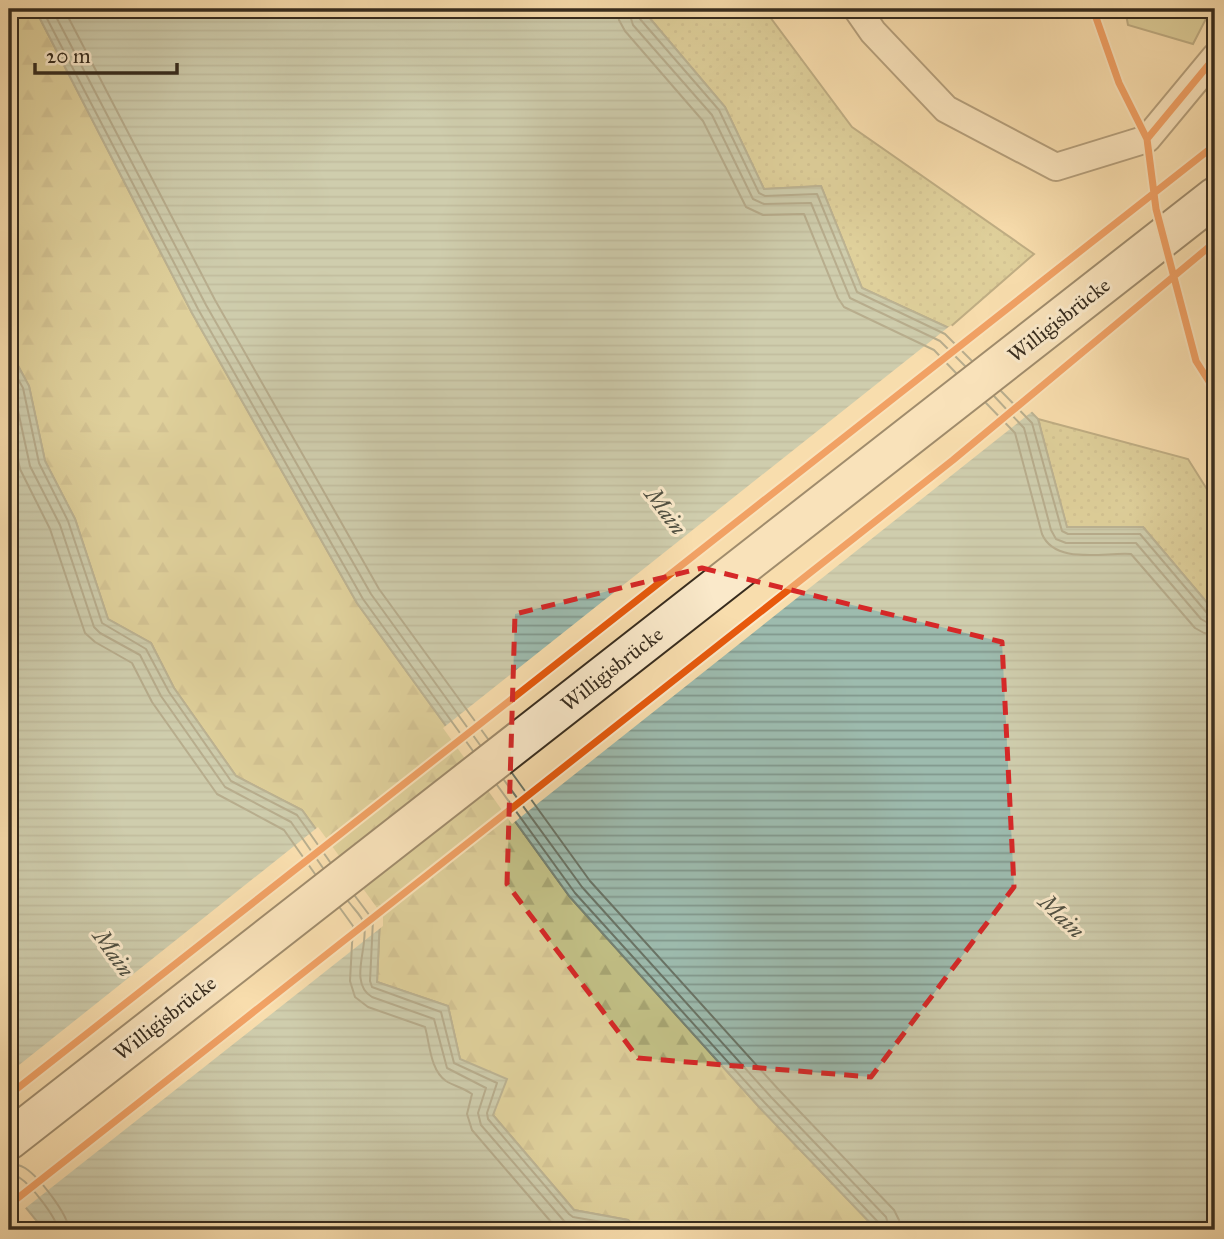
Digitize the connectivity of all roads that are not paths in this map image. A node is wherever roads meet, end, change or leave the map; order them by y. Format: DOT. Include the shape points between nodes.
graph roads {
  1 [pos="857,9"];
  2 [pos="1215,57"];
  3 [pos="1215,197"];
  4 [pos="9,1140"];
  1 -- 2 [label="lane" via="946,109 1056,167 1147,139"];
  3 -- 4 [label="main road, Willigisbrücke"];
}
